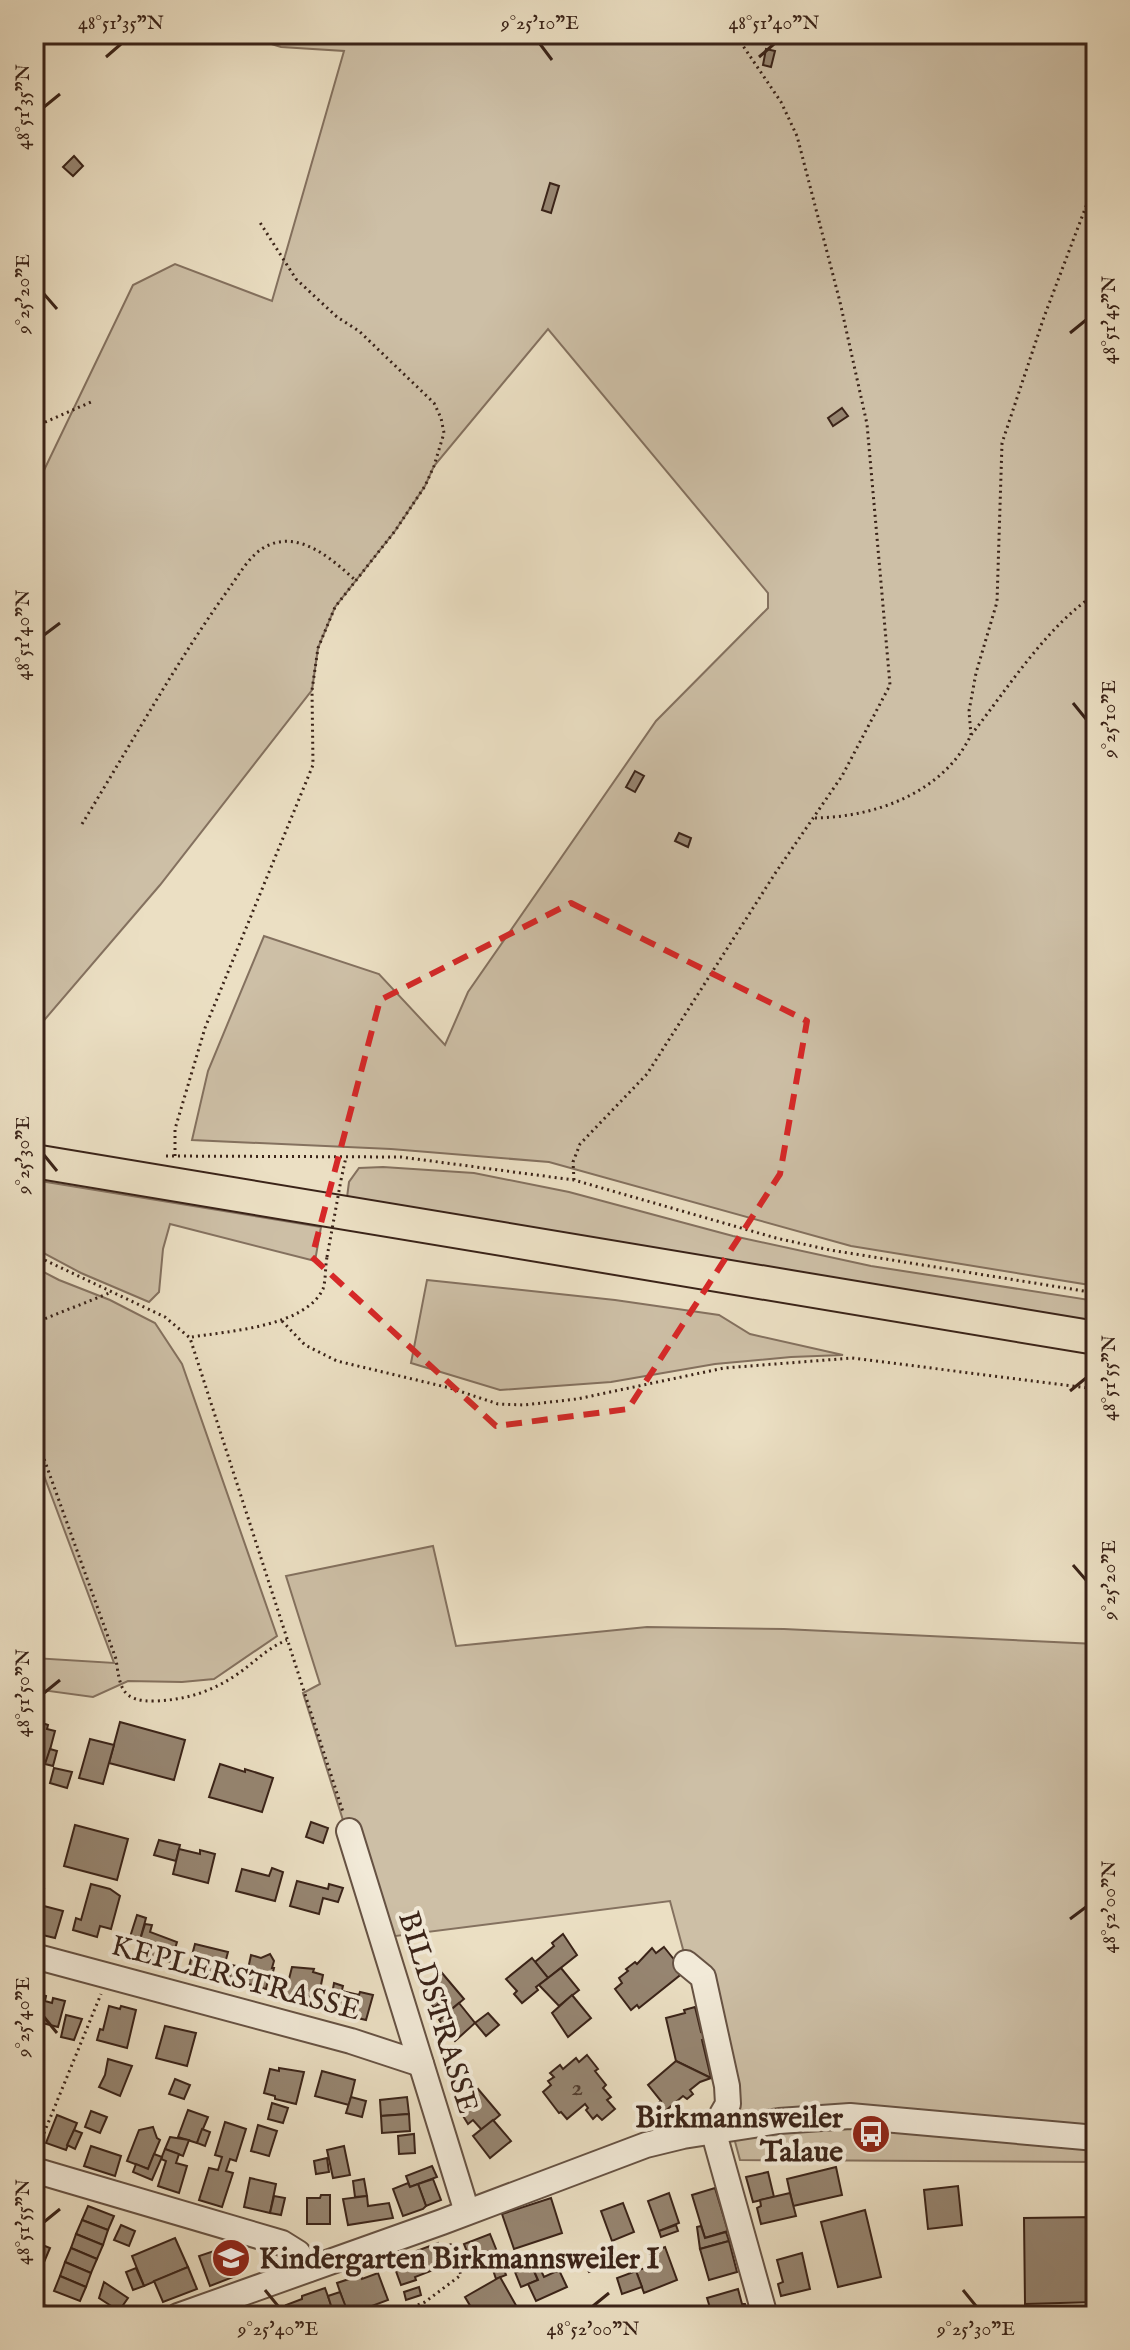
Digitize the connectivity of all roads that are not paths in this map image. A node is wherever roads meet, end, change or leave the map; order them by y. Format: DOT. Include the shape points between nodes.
graph roads {
  1 [pos="34,1161"];
  2 [pos="1096,1338"];
  3 [pos="349,1831"];
  4 [pos="34,1956"];
  5 [pos="686,1963"];
  6 [pos="421,2064"];
  7 [pos="713,2130"];
  8 [pos="1096,2138"];
  9 [pos="34,2170"];
  10 [pos="467,2212"];
  11 [pos="309,2269"];
  12 [pos="178,2316"];
  13 [pos="765,2316"];
  1 -- 2 [label="main road"];
  3 -- 6 [label="street, BILDSTRASSE"];
  4 -- 6 [label="street, KEPLERSTRASSE"];
  5 -- 7 [label="street" via="703,1977 727,2086 728,2104"];
  6 -- 10 [label="street, BILDSTRASSE"];
  7 -- 8 [label="street" via="872,2116"];
  7 -- 10 [label="street" via="646,2145"];
  7 -- 13 [label="street"];
  9 -- 11 [label="street" via="282,2243"];
  10 -- 11 [label="street"];
  11 -- 12 [label="street"];
}
